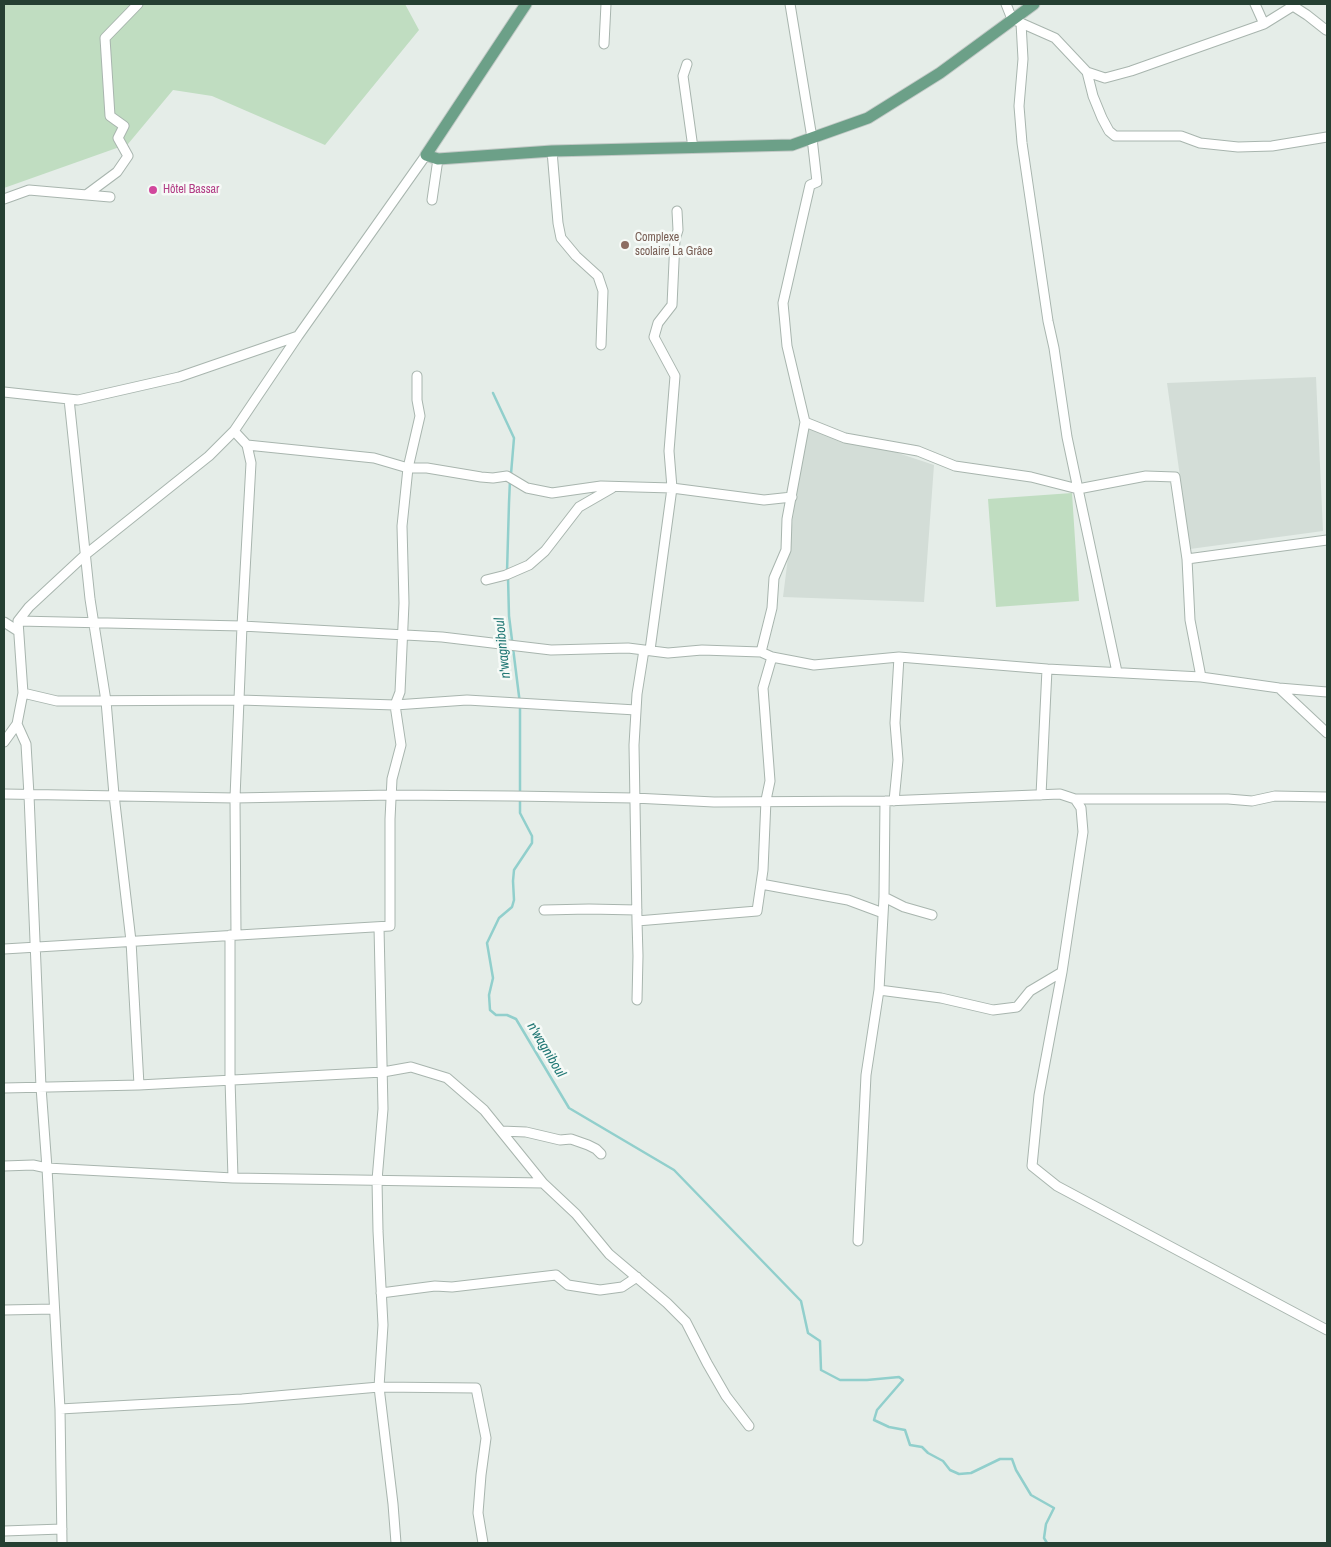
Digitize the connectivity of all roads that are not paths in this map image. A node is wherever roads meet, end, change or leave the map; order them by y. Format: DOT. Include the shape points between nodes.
graph roads {
  1 [pos="138,4"];
  2 [pos="526,4"];
  3 [pos="606,4"];
  4 [pos="790,4"];
  5 [pos="1006,4"];
  6 [pos="1034,4"];
  7 [pos="1254,4"];
  8 [pos="1017,21"];
  9 [pos="1264,24"];
  10 [pos="1327,29"];
  11 [pos="604,44"];
  12 [pos="687,64"];
  13 [pos="1087,72"];
  14 [pos="1327,137"];
  15 [pos="812,138"];
  16 [pos="693,148"];
  17 [pos="552,151"];
  18 [pos="432,157"];
  19 [pos="86,195"];
  20 [pos="110,197"];
  21 [pos="4,199"];
  22 [pos="432,200"];
  23 [pos="677,211"];
  24 [pos="298,336"];
  25 [pos="601,345"];
  26 [pos="417,376"];
  27 [pos="4,393"];
  28 [pos="70,399"];
  29 [pos="804,422"];
  30 [pos="234,431"];
  31 [pos="247,445"];
  32 [pos="408,468"];
  33 [pos="615,487"];
  34 [pos="672,488"];
  35 [pos="1078,489"];
  36 [pos="792,498"];
  37 [pos="1327,540"];
  38 [pos="85,555"];
  39 [pos="1187,559"];
  40 [pos="486,580"];
  41 [pos="4,622"];
  42 [pos="18,622"];
  43 [pos="93,622"];
  44 [pos="242,626"];
  45 [pos="18,631"];
  46 [pos="402,634"];
  47 [pos="647,650"];
  48 [pos="761,652"];
  49 [pos="772,657"];
  50 [pos="899,657"];
  51 [pos="1048,669"];
  52 [pos="1118,672"];
  53 [pos="1201,677"];
  54 [pos="1279,688"];
  55 [pos="1327,689"];
  56 [pos="23,693"];
  57 [pos="240,700"];
  58 [pos="106,701"];
  59 [pos="395,705"];
  60 [pos="636,710"];
  61 [pos="17,724"];
  62 [pos="1327,733"];
  63 [pos="4,742"];
  64 [pos="4,794"];
  65 [pos="29,795"];
  66 [pos="114,795"];
  67 [pos="392,795"];
  68 [pos="1041,795"];
  69 [pos="1327,797"];
  70 [pos="235,798"];
  71 [pos="634,798"];
  72 [pos="1076,799"];
  73 [pos="766,800"];
  74 [pos="889,801"];
  75 [pos="761,884"];
  76 [pos="884,897"];
  77 [pos="544,910"];
  78 [pos="637,910"];
  79 [pos="883,913"];
  80 [pos="932,915"];
  81 [pos="637,921"];
  82 [pos="379,927"];
  83 [pos="233,935"];
  84 [pos="131,941"];
  85 [pos="34,948"];
  86 [pos="4,949"];
  87 [pos="1062,972"];
  88 [pos="879,990"];
  89 [pos="636,1000"];
  90 [pos="383,1072"];
  91 [pos="230,1079"];
  92 [pos="139,1085"];
  93 [pos="41,1087"];
  94 [pos="4,1088"];
  95 [pos="501,1131"];
  96 [pos="600,1154"];
  97 [pos="4,1166"];
  98 [pos="47,1168"];
  99 [pos="233,1178"];
  100 [pos="377,1180"];
  101 [pos="544,1183"];
  102 [pos="858,1241"];
  103 [pos="637,1277"];
  104 [pos="381,1293"];
  105 [pos="4,1310"];
  106 [pos="54,1310"];
  107 [pos="1327,1330"];
  108 [pos="379,1387"];
  109 [pos="60,1409"];
  110 [pos="749,1426"];
  111 [pos="62,1529"];
  112 [pos="4,1531"];
  113 [pos="62,1543"];
  114 [pos="396,1543"];
  115 [pos="483,1543"];
  1 -- 19 [label="street" via="105,38 110,116 124,126 118,138 128,156 117,172"];
  2 -- 18 [label="main road"];
  3 -- 11 [label="street"];
  4 -- 15 [label="street"];
  5 -- 8 [label="street"];
  6 -- 8 [label="main road"];
  7 -- 9 [label="street"];
  8 -- 13 [label="street" via="1055,38"];
  8 -- 15 [label="main road" via="868,118"];
  8 -- 35 [label="street" via="1023,59 1019,106 1022,143 1048,321"];
  9 -- 10 [label="street" via="1293,6"];
  9 -- 13 [label="street" via="1131,71 1105,78"];
  12 -- 16 [label="street" via="683,76"];
  13 -- 14 [label="street" via="1102,118 1115,136 1181,136 1200,143 1238,147 1272,146"];
  15 -- 16 [label="main road" via="792,145"];
  15 -- 29 [label="street" via="817,182 810,185 783,303 787,346"];
  16 -- 17 [label="main road"];
  17 -- 18 [label="main road"];
  17 -- 25 [label="street" via="561,238 598,276 602,291"];
  18 -- 22 [label="street"];
  18 -- 24 [label="street"];
  19 -- 20 [label="street"];
  19 -- 21 [label="street" via="29,190"];
  23 -- 34 [label="street" via="672,305 658,323 654,337 675,376 669,451"];
  24 -- 28 [label="street" via="179,377 78,400"];
  24 -- 30 [label="street"];
  26 -- 32 [label="street" via="420,416"];
  27 -- 28 [label="street"];
  28 -- 38 [label="street"];
  29 -- 35 [label="street" via="845,438 918,451 955,466 1030,477"];
  29 -- 36 [label="street"];
  30 -- 31 [label="street"];
  30 -- 38 [label="street" via="209,456"];
  31 -- 32 [label="street" via="374,458"];
  31 -- 44 [label="street" via="251,463"];
  32 -- 33 [label="street" via="493,478 507,476 527,488 552,493"];
  32 -- 46 [label="street" via="402,526"];
  33 -- 34 [label="street"];
  33 -- 40 [label="street" via="579,508 542,555 530,565"];
  34 -- 36 [label="street" via="764,500"];
  34 -- 47 [label="street"];
  35 -- 39 [label="street" via="1146,476 1175,477"];
  35 -- 52 [label="street"];
  36 -- 48 [label="street" via="787,519 786,550 774,578 772,608"];
  37 -- 39 [label="street"];
  38 -- 42 [label="street" via="28,606"];
  38 -- 43 [label="street"];
  39 -- 53 [label="street" via="1190,620"];
  41 -- 45 [label="street"];
  42 -- 43 [label="street"];
  42 -- 45 [label="street"];
  43 -- 44 [label="street"];
  43 -- 58 [label="street"];
  44 -- 46 [label="street"];
  44 -- 57 [label="street"];
  45 -- 56 [label="street"];
  46 -- 47 [label="street" via="552,650"];
  46 -- 59 [label="street" via="400,692"];
  47 -- 48 [label="street" via="668,653 702,650"];
  47 -- 60 [label="street"];
  48 -- 49 [label="street"];
  49 -- 50 [label="street" via="814,665"];
  49 -- 73 [label="street" via="763,688 770,781"];
  50 -- 51 [label="street"];
  50 -- 74 [label="street" via="895,723 898,760"];
  51 -- 52 [label="street"];
  51 -- 68 [label="street"];
  52 -- 53 [label="street"];
  53 -- 54 [label="street"];
  54 -- 55 [label="street"];
  54 -- 62 [label="street"];
  56 -- 58 [label="street" via="57,701"];
  56 -- 61 [label="street"];
  57 -- 58 [label="street"];
  57 -- 59 [label="street"];
  57 -- 70 [label="street"];
  58 -- 66 [label="street"];
  59 -- 60 [label="street" via="467,700"];
  59 -- 67 [label="street" via="401,745 392,779"];
  60 -- 71 [label="street"];
  61 -- 63 [label="street"];
  61 -- 65 [label="street" via="26,744"];
  64 -- 65 [label="street"];
  65 -- 66 [label="street"];
  65 -- 85 [label="street"];
  66 -- 70 [label="street"];
  66 -- 84 [label="street"];
  67 -- 70 [label="street"];
  67 -- 71 [label="street"];
  67 -- 82 [label="street" via="390,926"];
  68 -- 72 [label="street" via="1060,794"];
  68 -- 74 [label="street"];
  69 -- 72 [label="street" via="1275,796 1252,801"];
  70 -- 83 [label="street"];
  71 -- 73 [label="street" via="714,802"];
  71 -- 78 [label="street"];
  72 -- 87 [label="street" via="1081,808 1082,832"];
  73 -- 74 [label="street"];
  73 -- 75 [label="street"];
  74 -- 76 [label="street"];
  75 -- 79 [label="street" via="848,900"];
  75 -- 81 [label="street" via="757,911"];
  76 -- 79 [label="street"];
  76 -- 80 [label="street"];
  77 -- 78 [label="street"];
  78 -- 81 [label="street"];
  79 -- 88 [label="street"];
  81 -- 89 [label="street"];
  82 -- 83 [label="street"];
  82 -- 90 [label="street"];
  83 -- 84 [label="street"];
  83 -- 91 [label="street"];
  84 -- 85 [label="street"];
  84 -- 92 [label="street"];
  85 -- 86 [label="street"];
  85 -- 93 [label="street"];
  87 -- 88 [label="street" via="1030,991 1017,1007 993,1010 941,998"];
  87 -- 107 [label="street" via="1039,1095 1032,1166 1057,1186"];
  88 -- 102 [label="street" via="866,1075"];
  90 -- 91 [label="street"];
  90 -- 95 [label="street" via="411,1067 448,1078 484,1110"];
  90 -- 100 [label="street"];
  91 -- 92 [label="street"];
  91 -- 99 [label="street"];
  92 -- 93 [label="street"];
  93 -- 94 [label="street"];
  93 -- 98 [label="street"];
  95 -- 96 [label="street" via="571,1139"];
  95 -- 101 [label="street"];
  97 -- 98 [label="street"];
  98 -- 99 [label="street"];
  98 -- 106 [label="street"];
  99 -- 100 [label="street"];
  100 -- 101 [label="street"];
  100 -- 104 [label="street"];
  101 -- 103 [label="street" via="576,1214 609,1254"];
  103 -- 104 [label="street" via="622,1287 600,1290 568,1285 556,1275"];
  103 -- 110 [label="street" via="686,1322 726,1396"];
  104 -- 108 [label="street" via="383,1325"];
  105 -- 106 [label="street"];
  106 -- 109 [label="street"];
  108 -- 109 [label="street" via="242,1399"];
  108 -- 114 [label="street"];
  108 -- 115 [label="street" via="476,1388 486,1438 478,1513"];
  109 -- 111 [label="street"];
  111 -- 112 [label="street"];
  111 -- 113 [label="street"];
}
